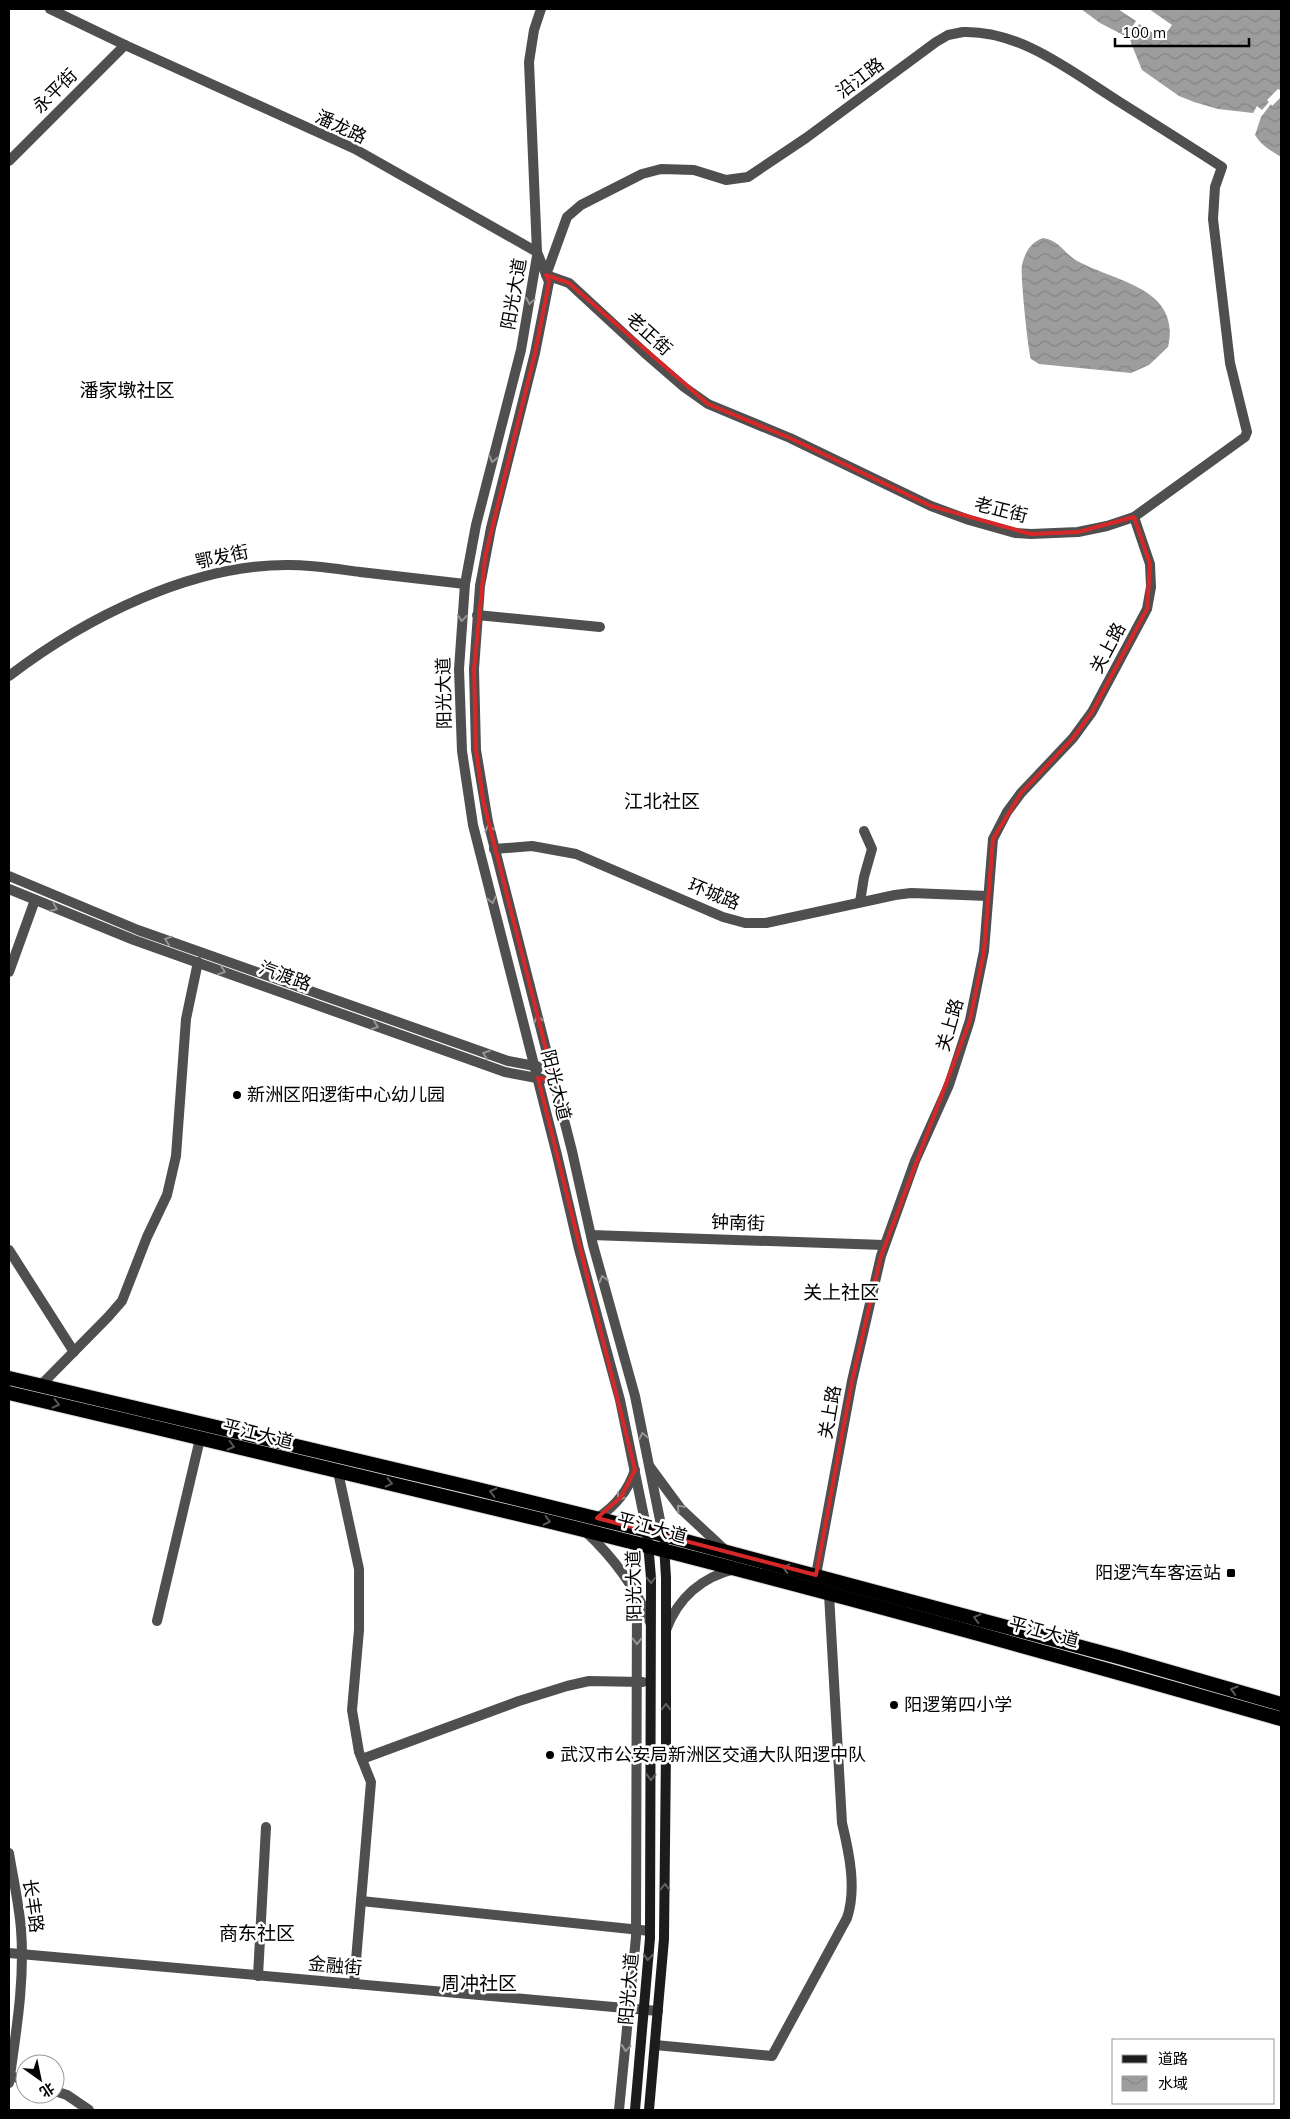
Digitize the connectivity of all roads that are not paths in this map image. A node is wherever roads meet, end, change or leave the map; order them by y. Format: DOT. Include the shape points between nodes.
graph roads {
  1 [pos="50,9"];
  2 [pos="541,9"];
  3 [pos="124,45"];
  4 [pos="9,161"];
  5 [pos="1222,167"];
  6 [pos="537,252"];
  7 [pos="546,275"];
  8 [pos="1134,517"];
  9 [pos="466,584"];
  10 [pos="476,615"];
  11 [pos="600,627"];
  12 [pos="9,676"];
  13 [pos="864,831"];
  14 [pos="494,849"];
  15 [pos="9,876"];
  16 [pos="9,889"];
  17 [pos="988,896"];
  18 [pos="35,900"];
  19 [pos="860,902"];
  20 [pos="198,962"];
  21 [pos="9,972"];
  22 [pos="535,1066"];
  23 [pos="550,1069"];
  24 [pos="538,1078"];
  25 [pos="554,1081"];
  26 [pos="591,1235"];
  27 [pos="884,1245"];
  28 [pos="9,1250"];
  29 [pos="74,1352"];
  30 [pos="9,1378"];
  31 [pos="41,1385"];
  32 [pos="9,1392"];
  33 [pos="200,1439"];
  34 [pos="649,1466"];
  35 [pos="635,1470"];
  36 [pos="338,1472"];
  37 [pos="597,1518"];
  38 [pos="585,1530"];
  39 [pos="647,1531"];
  40 [pos="663,1535"];
  41 [pos="650,1547"];
  42 [pos="665,1551"];
  43 [pos="729,1552"];
  44 [pos="735,1569"];
  45 [pos="816,1575"];
  46 [pos="637,1592"];
  47 [pos="829,1594"];
  48 [pos="157,1621"];
  49 [pos="651,1623"];
  50 [pos="666,1631"];
  51 [pos="637,1682"];
  52 [pos="651,1682"];
  53 [pos="1281,1704"];
  54 [pos="1281,1719"];
  55 [pos="362,1759"];
  56 [pos="266,1827"];
  57 [pos="9,1853"];
  58 [pos="361,1902"];
  59 [pos="636,1929"];
  60 [pos="650,1931"];
  61 [pos="9,1953"];
  62 [pos="22,1955"];
  63 [pos="258,1976"];
  64 [pos="354,1984"];
  65 [pos="629,2009"];
  66 [pos="644,2010"];
  67 [pos="658,2011"];
  68 [pos="655,2046"];
  69 [pos="10,2074"];
  70 [pos="65,2095"];
  71 [pos="89,2110"];
  72 [pos="619,2110"];
  73 [pos="635,2110"];
  74 [pos="649,2110"];
  1 -- 3 [label="street, 潘龙路"];
  2 -- 6 [label="street" via="529,62"];
  3 -- 4 [label="street, 永平街"];
  3 -- 6 [label="street, 潘龙路" via="355,149"];
  5 -- 7 [label="street, 沿江路" via="1037,51 995,36 963,32 936,42 748,177 726,180 694,170 661,169 642,174 580,205 567,217"];
  5 -- 8 [label="street, 老正街" via="1215,187 1213,219 1230,364 1247,432 1245,437"];
  6 -- 7 [label="street, 阳光大道"];
  6 -- 9 [label="street, 阳光大道, one-way" via="521,350 476,525"];
  7 -- 8 [label="street, 老正街" via="569,283 647,355 708,404 790,438 931,506 969,520 1031,534 1078,532"];
  7 -- 10 [label="street, 阳光大道" via="549,282 535,353 491,528"];
  8 -- 17 [label="street, 关上路" via="1150,564 1151,588 1147,609 1083,725 1021,793 999,825 992,839"];
  9 -- 12 [label="street, 鄂发街" via="306,565 231,570 191,580 122,608 74,633"];
  9 -- 22 [label="street, 阳光大道, one-way" via="459,669 465,779 473,825"];
  10 -- 11 [label="street"];
  14 -- 10 [label="street, 阳光大道, one-way" via="476,750"];
  13 -- 19 [label="street" via="872,849"];
  14 -- 19 [label="street, 环城路" via="532,846 576,854 723,918 745,923 766,923"];
  23 -- 14 [label="street, 阳光大道, one-way"];
  22 -- 15 [label="street, 汽渡路, one-way" via="508,1061 138,930"];
  16 -- 18 [label="street, 汽渡路"];
  17 -- 19 [label="street, 环城路" via="911,893"];
  17 -- 27 [label="street, 关上路" via="984,951 970,1020 948,1085"];
  18 -- 20 [label="street, 汽渡路, one-way"];
  18 -- 21 [label="street"];
  20 -- 24 [label="street, 汽渡路, one-way" via="505,1072"];
  20 -- 29 [label="street" via="186,1019 176,1156 171,1182 122,1301"];
  22 -- 23 [label="street, 汽渡路"];
  22 -- 24 [label="street, 阳光大道"];
  23 -- 25 [label="street, 阳光大道"];
  24 -- 25 [label="street, 汽渡路"];
  24 -- 35 [label="street, 阳光大道"];
  25 -- 26 [label="street, 阳光大道"];
  26 -- 27 [label="street, 钟南街"];
  34 -- 26 [label="street, 阳光大道, one-way" via="635,1396"];
  27 -- 45 [label="street, 关上路" via="856,1362"];
  28 -- 29 [label="street"];
  29 -- 31 [label="street"];
  30 -- 31 [label="highway, 平江大道"];
  37 -- 31 [label="highway, 平江大道, one-way"];
  32 -- 33 [label="highway, 平江大道, one-way"];
  33 -- 36 [label="highway, 平江大道, one-way"];
  33 -- 48 [label="street"];
  34 -- 40 [label="street, 阳光大道"];
  43 -- 34 [label="street, one-way" via="704,1533 681,1509"];
  35 -- 37 [label="street, one-way" via="621,1497"];
  35 -- 39 [label="street, 阳光大道"];
  36 -- 38 [label="highway, 平江大道, one-way"];
  36 -- 55 [label="street" via="359,1569 359,1630 352,1710"];
  37 -- 39 [label="highway, 平江大道"];
  38 -- 41 [label="highway, 平江大道"];
  38 -- 46 [label="street"];
  39 -- 40 [label="highway, 平江大道"];
  39 -- 41 [label="main road, 阳光大道"];
  40 -- 42 [label="main road, 阳光大道"];
  40 -- 43 [label="highway, 平江大道"];
  41 -- 42 [label="highway, 平江大道"];
  41 -- 49 [label="main road, 阳光大道, one-way"];
  42 -- 44 [label="highway, 平江大道"];
  42 -- 50 [label="main road, 阳光大道"];
  45 -- 43 [label="highway, 平江大道, one-way"];
  44 -- 47 [label="highway, 平江大道"];
  44 -- 50 [label="street" via="707,1580 691,1591 673,1614"];
  53 -- 45 [label="highway, 平江大道, one-way"];
  46 -- 49 [label="street"];
  46 -- 51 [label="street, one-way"];
  47 -- 54 [label="highway, 平江大道"];
  47 -- 68 [label="street" via="842,1823 848,1847 851,1895 847,1918 772,2056"];
  49 -- 52 [label="main road, 阳光大道"];
  67 -- 50 [label="main road, 阳光大道, one-way" via="664,1938"];
  51 -- 52 [label="street"];
  51 -- 55 [label="street" via="589,1681 567,1686"];
  51 -- 59 [label="street"];
  52 -- 60 [label="main road, 阳光大道, one-way"];
  55 -- 58 [label="street" via="371,1782"];
  56 -- 63 [label="street"];
  57 -- 62 [label="street, 长丰路"];
  58 -- 59 [label="street"];
  58 -- 64 [label="street"];
  59 -- 60 [label="street"];
  59 -- 65 [label="street"];
  60 -- 66 [label="main road, 阳光大道, one-way"];
  61 -- 62 [label="street, 金融街"];
  62 -- 63 [label="street, 金融街"];
  62 -- 69 [label="street, 长丰路" via="21,1997"];
  63 -- 64 [label="street, 金融街"];
  64 -- 65 [label="street, 金融街"];
  65 -- 66 [label="street, 金融街"];
  65 -- 72 [label="street, one-way"];
  66 -- 67 [label="street, 金融街"];
  66 -- 73 [label="main road, 阳光大道"];
  67 -- 68 [label="main road, 阳光大道"];
  68 -- 74 [label="main road, 阳光大道"];
  70 -- 71 [label="street"];
}
